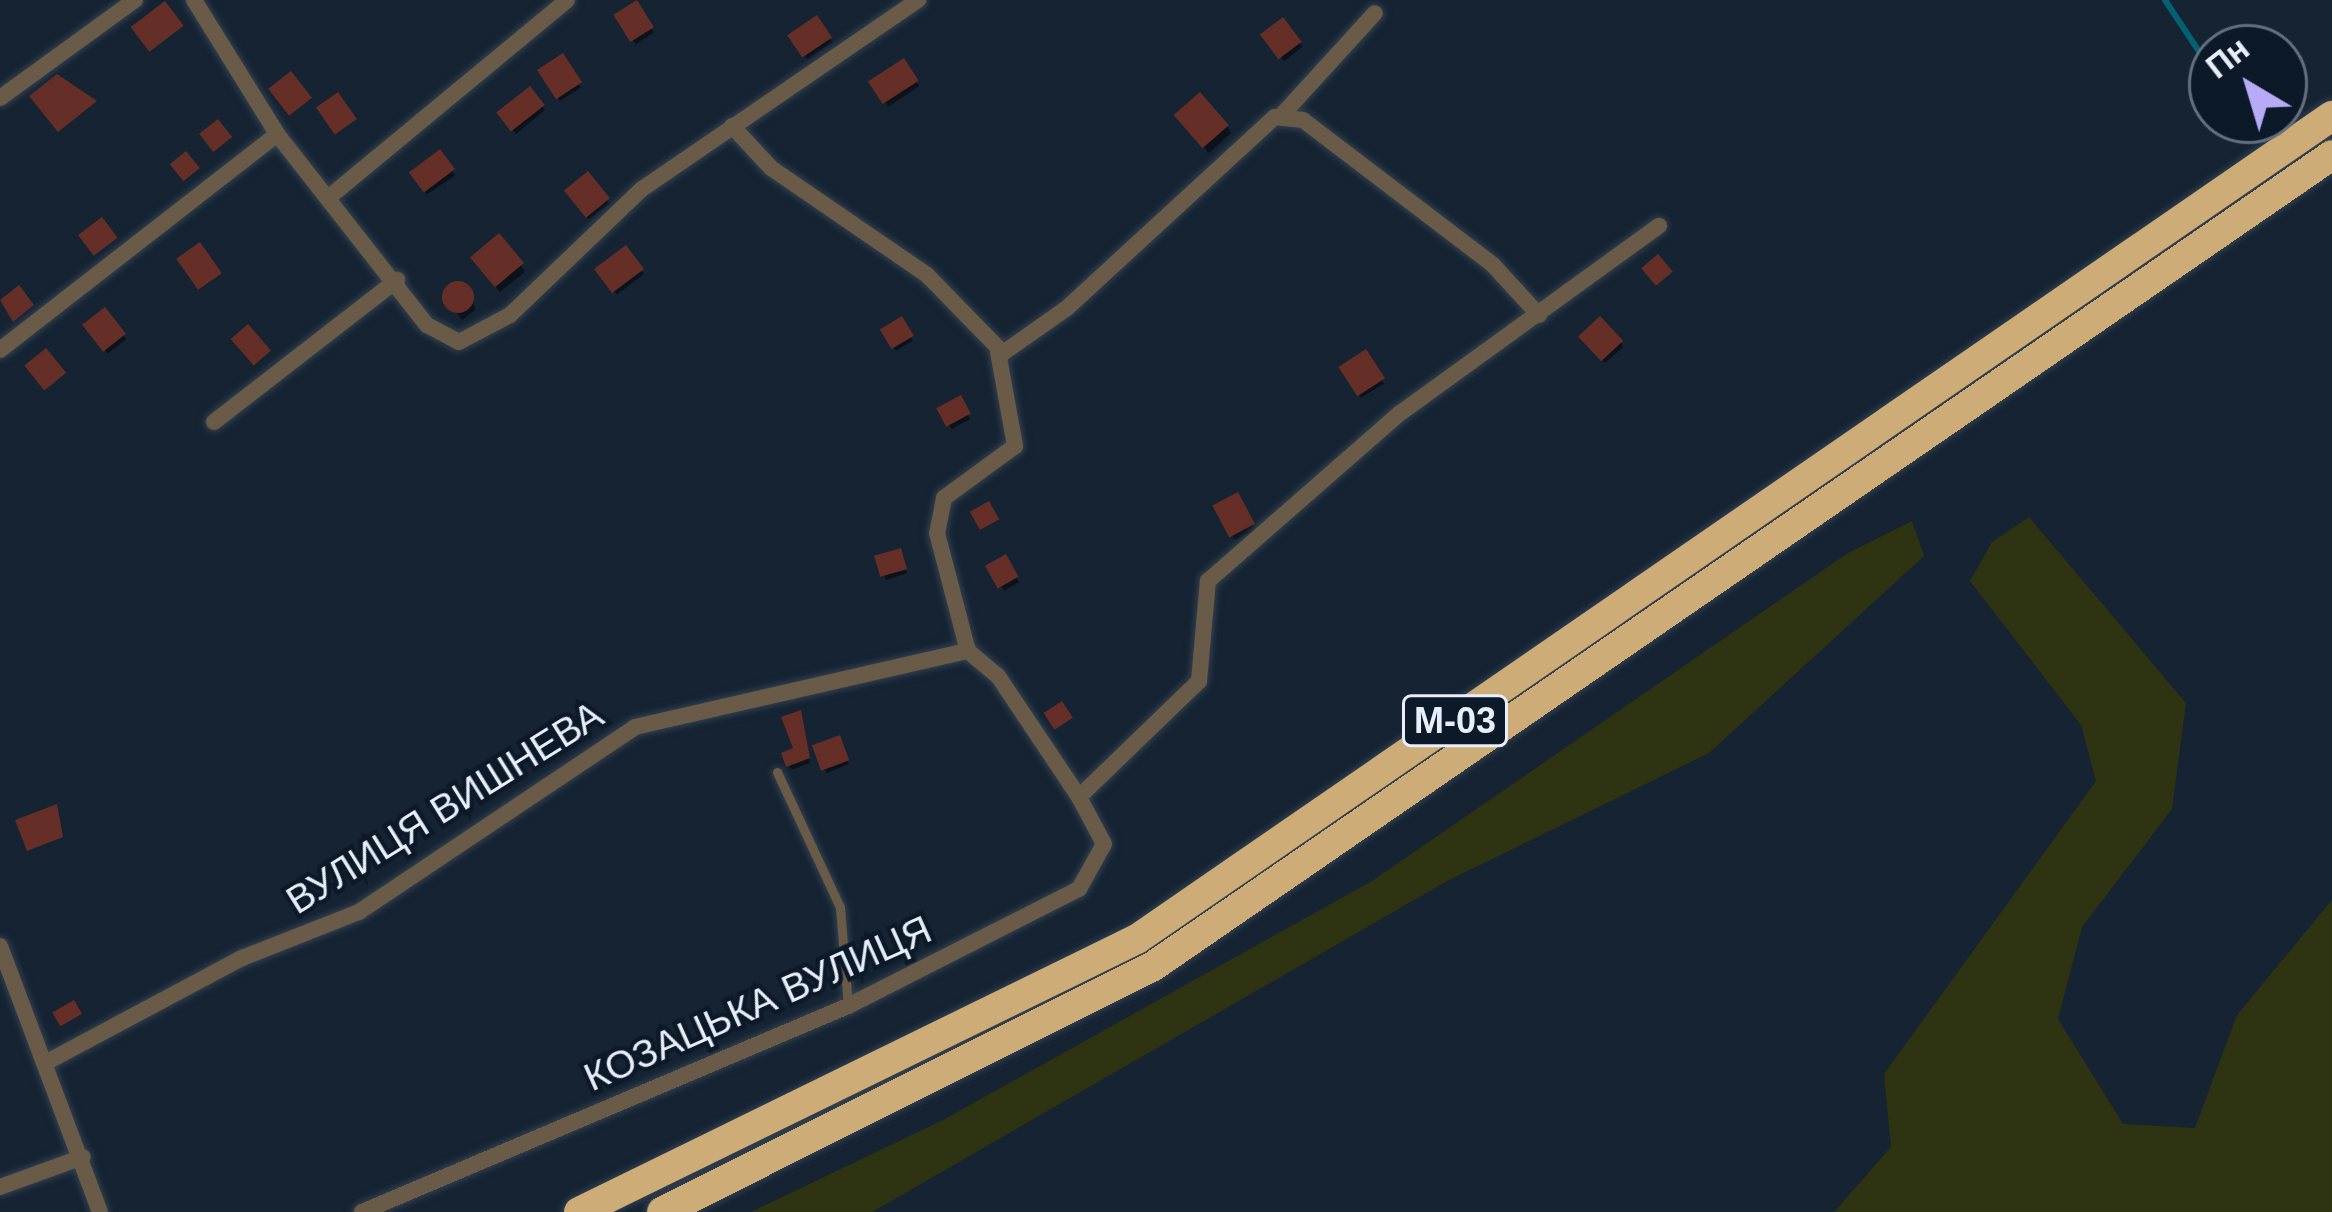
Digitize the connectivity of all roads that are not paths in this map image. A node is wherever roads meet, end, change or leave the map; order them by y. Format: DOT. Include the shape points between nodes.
graph roads {
  1 [pos="135,0"];
  2 [pos="194,0"];
  3 [pos="567,0"];
  4 [pos="918,0"];
  5 [pos="1375,13"];
  6 [pos="0,98"];
  7 [pos="1281,116"];
  8 [pos="2332,116"];
  9 [pos="732,126"];
  10 [pos="277,134"];
  11 [pos="2332,155"];
  12 [pos="328,198"];
  13 [pos="1658,226"];
  14 [pos="397,280"];
  15 [pos="1538,315"];
  16 [pos="0,350"];
  17 [pos="998,352"];
  18 [pos="214,422"];
  19 [pos="968,651"];
  20 [pos="777,772"];
  21 [pos="1079,797"];
  22 [pos="0,946"];
  23 [pos="848,1006"];
  24 [pos="47,1062"];
  25 [pos="83,1157"];
  26 [pos="0,1187"];
  27 [pos="100,1212"];
  28 [pos="362,1212"];
  29 [pos="579,1212"];
  30 [pos="662,1212"];
  1 -- 6 [label="street"];
  2 -- 10 [label="street"];
  3 -- 12 [label="street"];
  4 -- 9 [label="street"];
  5 -- 7 [label="street"];
  7 -- 15 [label="street" via="1304,121 1493,265"];
  7 -- 17 [label="street" via="1256,128 1067,308"];
  8 -- 29 [label="highway, М-03" via="1137,939"];
  9 -- 14 [label="street" via="642,189 489,332 441,338"];
  9 -- 17 [label="street" via="771,167 927,275"];
  10 -- 12 [label="street"];
  10 -- 16 [label="street"];
  11 -- 30 [label="highway, М-03" via="1152,967"];
  12 -- 14 [label="street"];
  13 -- 15 [label="street"];
  14 -- 18 [label="street"];
  15 -- 21 [label="street" via="1367,440 1208,581 1199,681"];
  17 -- 19 [label="street" via="1015,446 937,515"];
  19 -- 21 [label="street, КОЗАЦЬКА ВУЛИЦЯ" via="998,676"];
  19 -- 24 [label="street, ВУЛИЦЯ ВИШНЕВА" via="635,727 359,912 242,958"];
  20 -- 23 [label="lane" via="840,907"];
  21 -- 23 [label="street, КОЗАЦЬКА ВУЛИЦЯ" via="1104,844 1094,877"];
  22 -- 24 [label="street"];
  23 -- 28 [label="street, КОЗАЦЬКА ВУЛИЦЯ"];
  24 -- 25 [label="street"];
  25 -- 26 [label="street"];
  25 -- 27 [label="street"];
}
